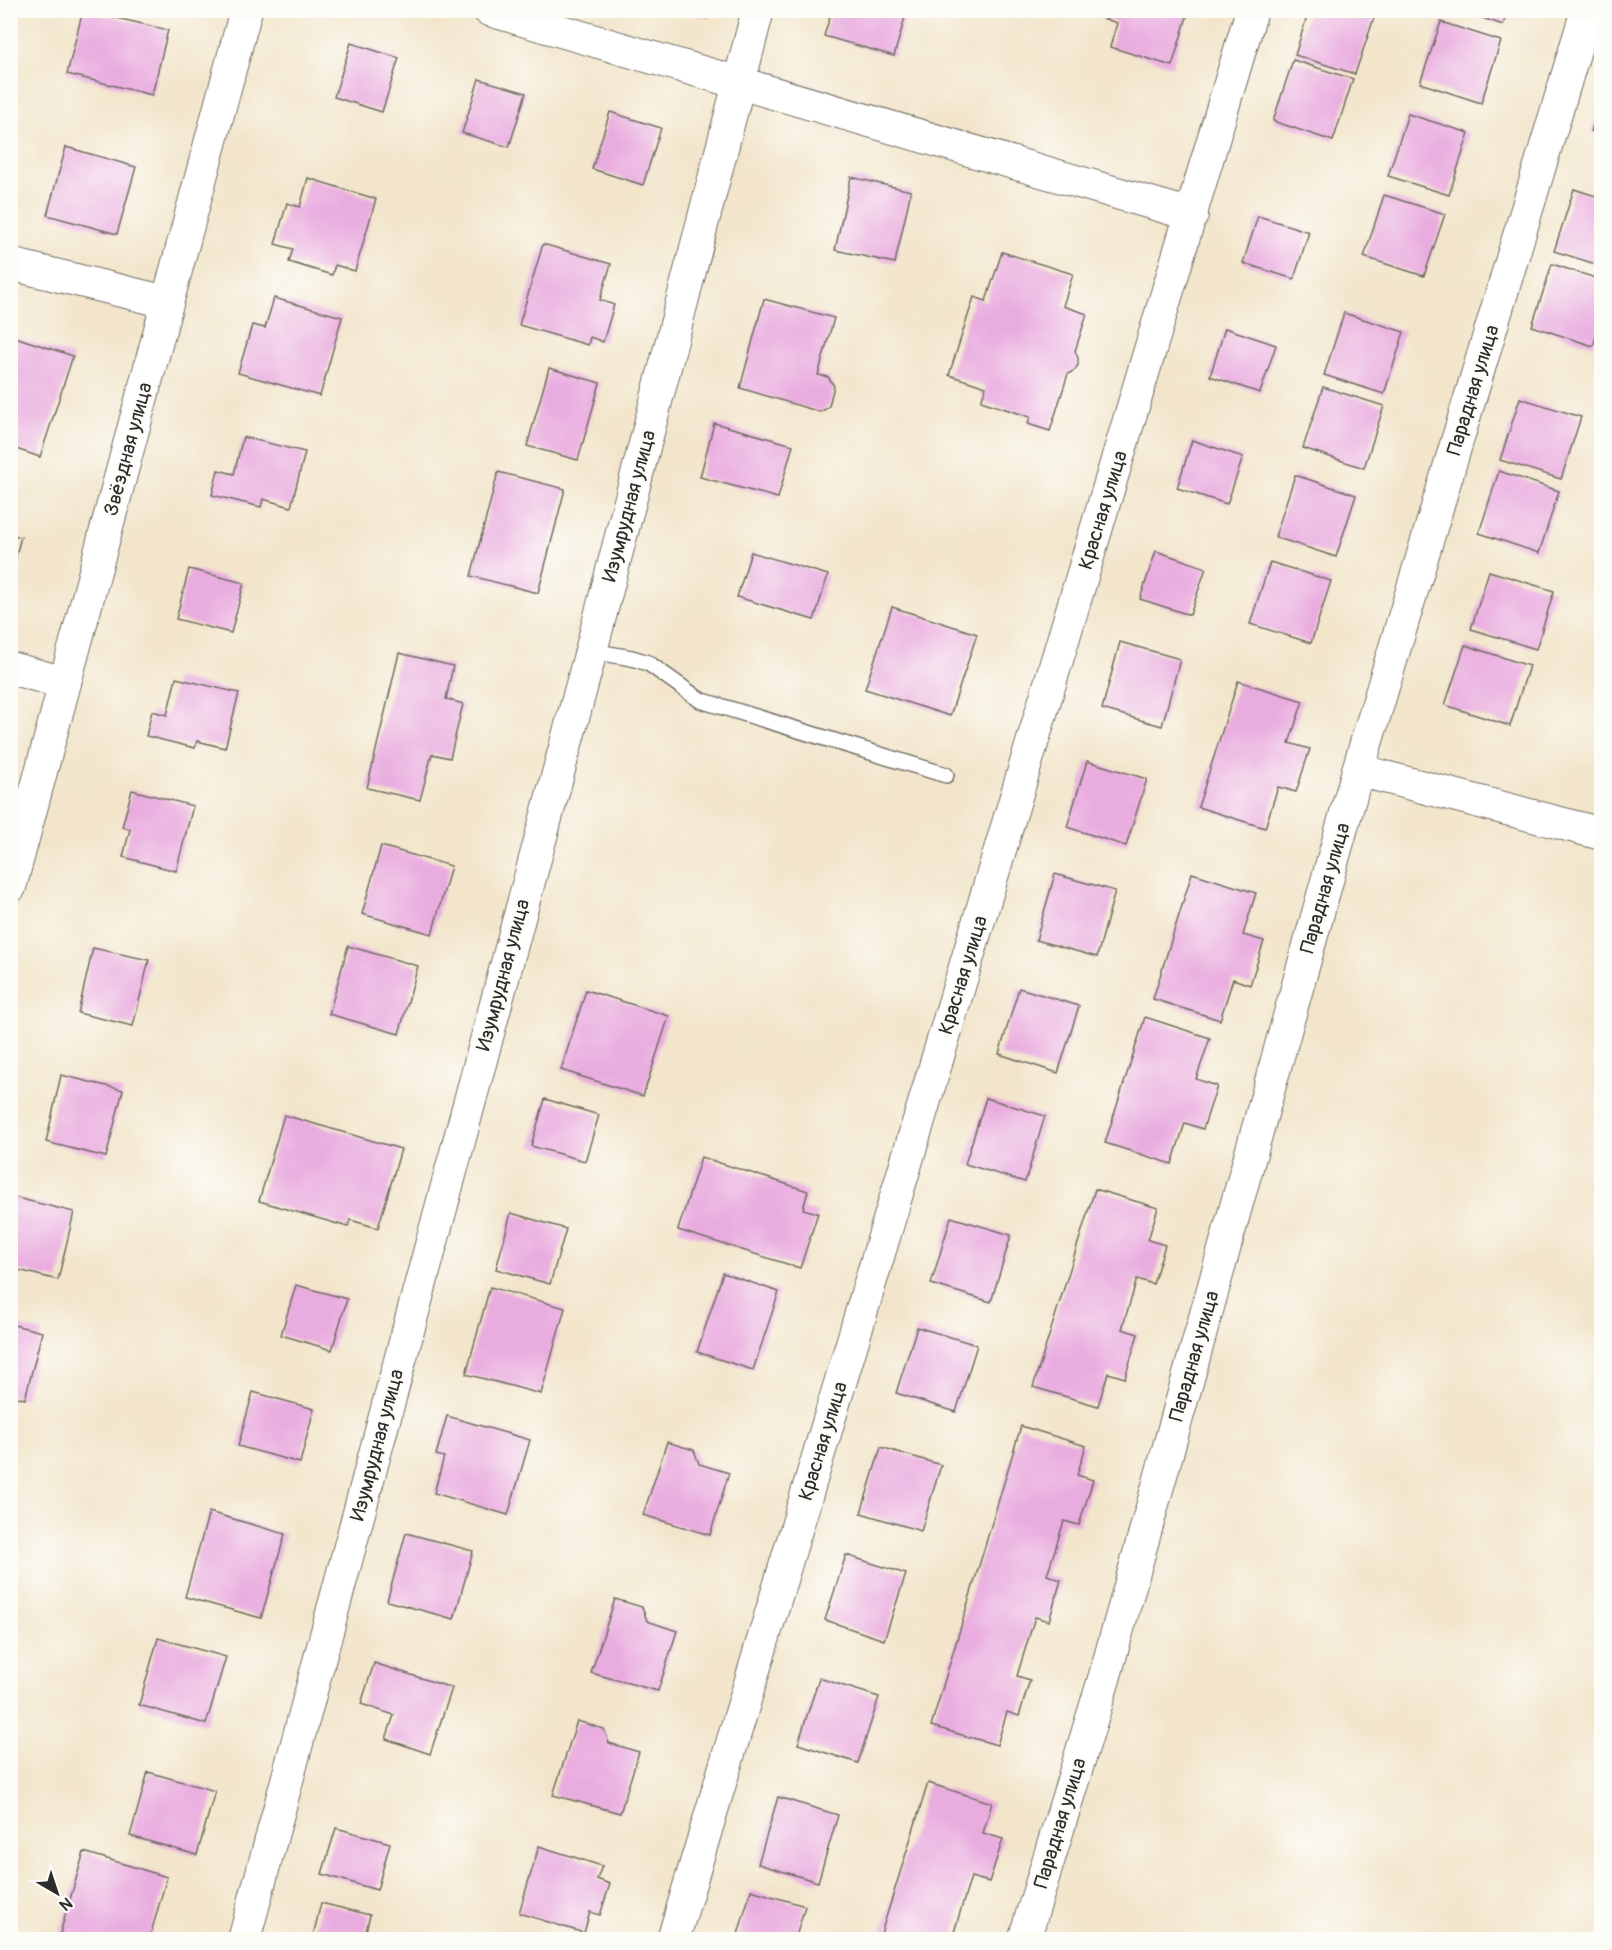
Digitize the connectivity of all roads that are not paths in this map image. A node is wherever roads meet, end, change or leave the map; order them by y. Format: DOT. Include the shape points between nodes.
graph roads {
  1 [pos="246,10"];
  2 [pos="489,10"];
  3 [pos="758,10"];
  4 [pos="1252,10"];
  5 [pos="1587,10"];
  6 [pos="739,82"];
  7 [pos="1192,215"];
  8 [pos="10,264"];
  9 [pos="167,302"];
  10 [pos="591,651"];
  11 [pos="10,668"];
  12 [pos="65,683"];
  13 [pos="1358,770"];
  14 [pos="946,775"];
  15 [pos="1602,834"];
  16 [pos="10,887"];
  17 [pos="244,1940"];
  18 [pos="673,1940"];
  19 [pos="1024,1940"];
  1 -- 9 [label="street, Звёздная улица"];
  2 -- 6 [label="street"];
  3 -- 6 [label="street, Изумрудная улица"];
  4 -- 7 [label="street, Красная улица"];
  5 -- 13 [label="street, Парадная улица"];
  6 -- 7 [label="street"];
  6 -- 10 [label="street, Изумрудная улица"];
  7 -- 18 [label="street, Красная улица"];
  8 -- 9 [label="street"];
  9 -- 12 [label="street, Звёздная улица"];
  10 -- 14 [label="lane" via="648,663 700,700"];
  10 -- 17 [label="street, Изумрудная улица"];
  11 -- 12 [label="street"];
  12 -- 16 [label="street, Звёздная улица"];
  13 -- 15 [label="street"];
  13 -- 19 [label="street, Парадная улица" via="1104,1679"];
}
